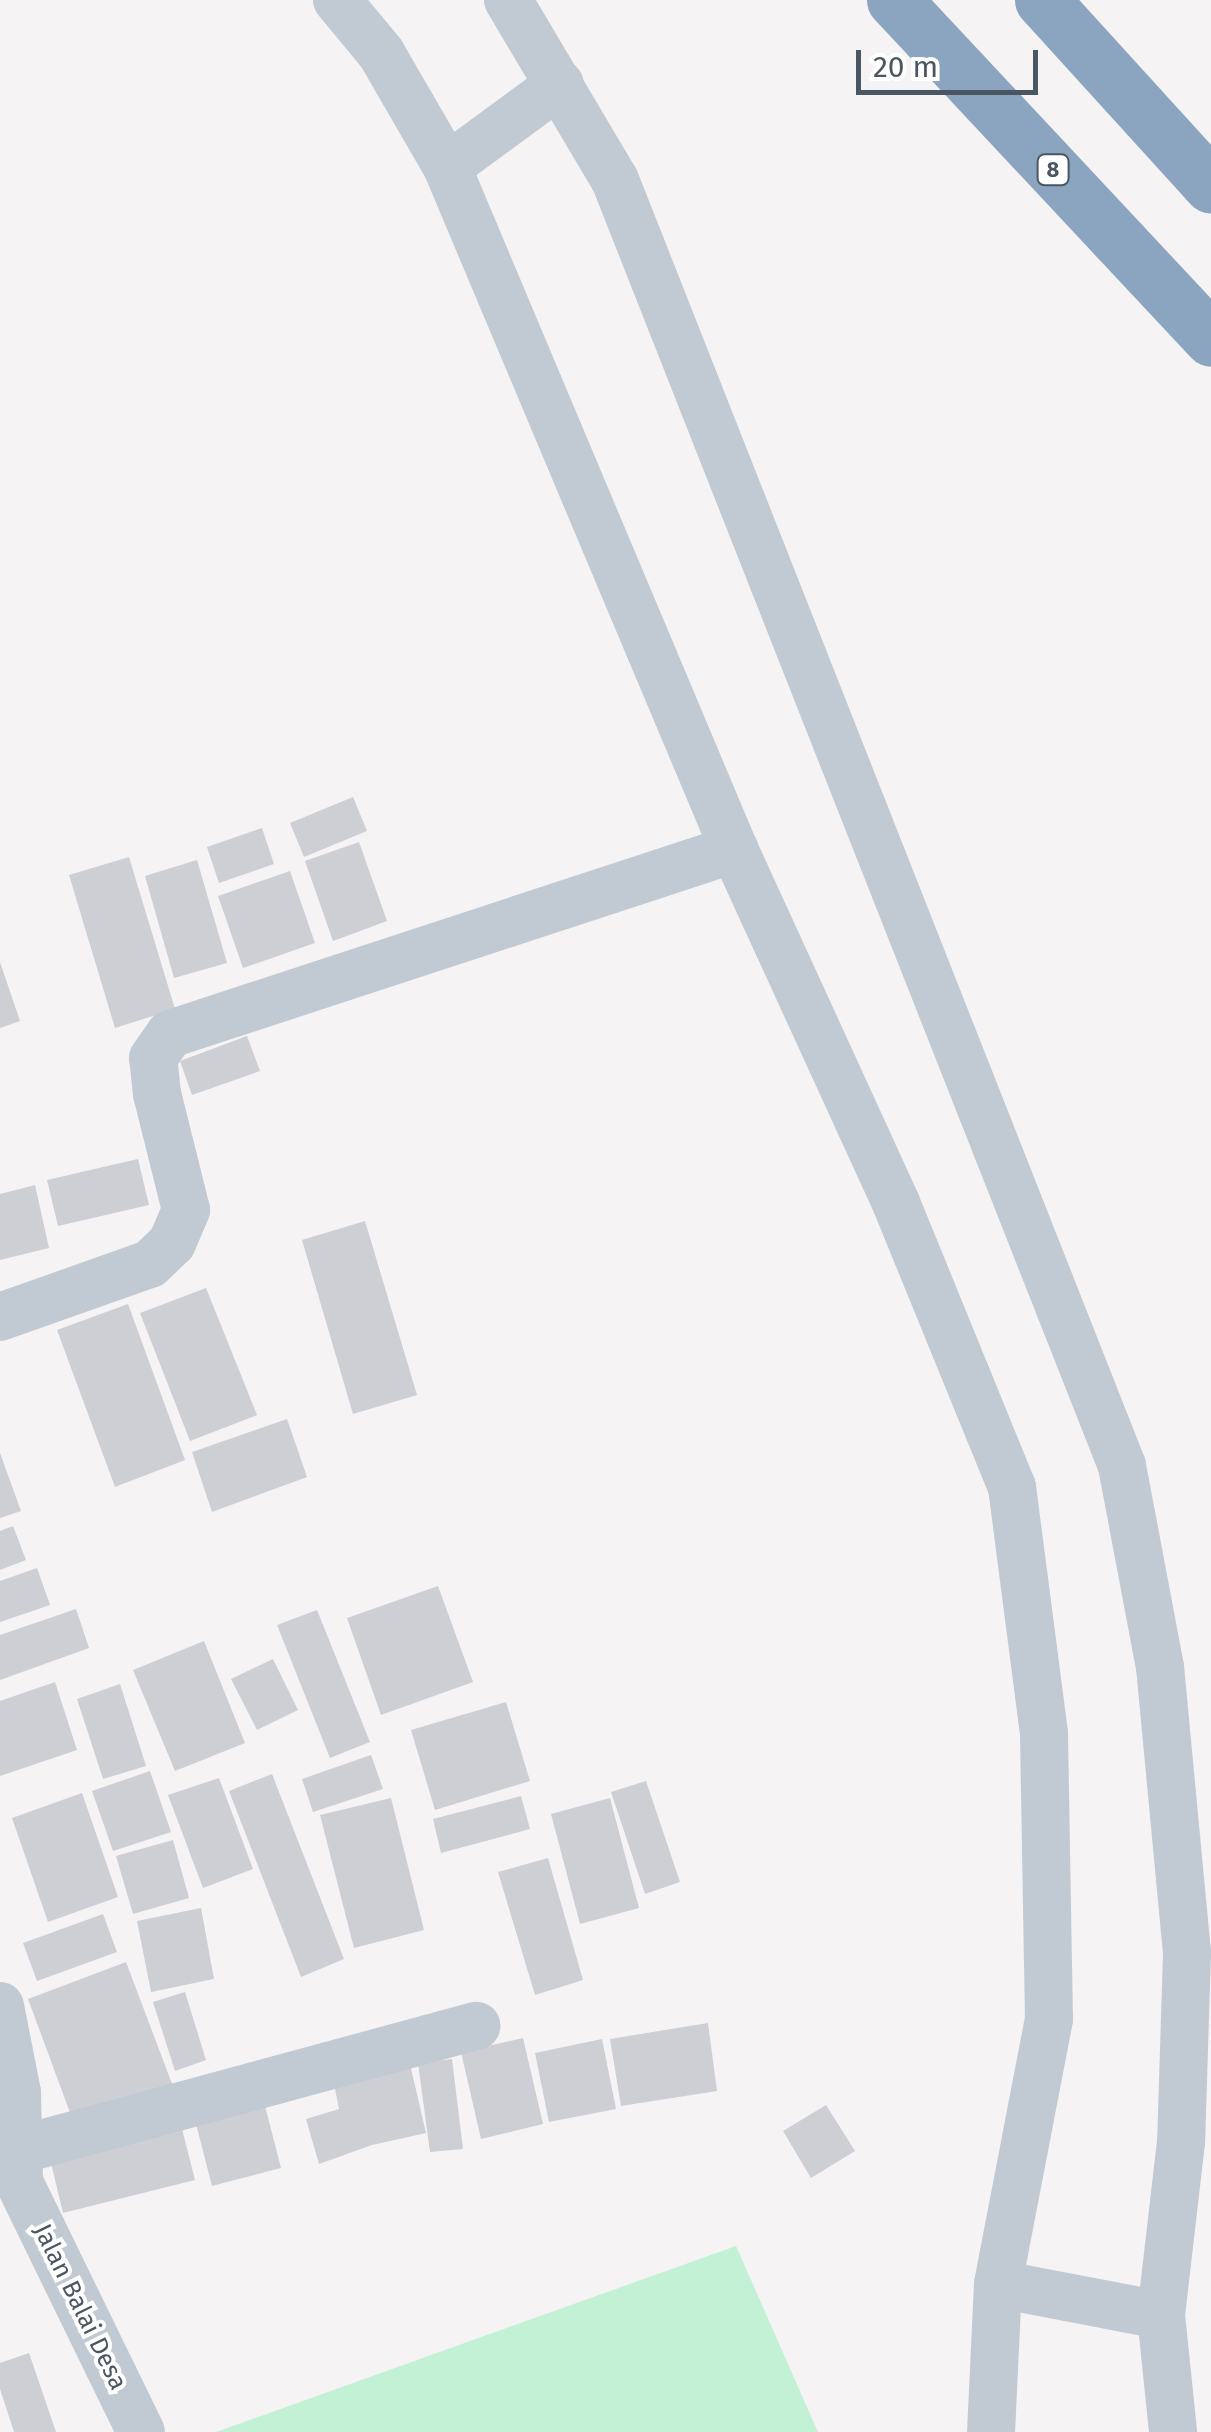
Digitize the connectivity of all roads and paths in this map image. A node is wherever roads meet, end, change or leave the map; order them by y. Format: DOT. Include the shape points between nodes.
graph roads {
  1 [pos="337,0"];
  2 [pos="508,0"];
  3 [pos="894,0"];
  4 [pos="1042,0"];
  5 [pos="560,84"];
  6 [pos="447,167"];
  7 [pos="1211,186"];
  8 [pos="1211,339"];
  9 [pos="734,849"];
  10 [pos="0,1317"];
  11 [pos="0,2006"];
  12 [pos="476,2026"];
  13 [pos="13,2172"];
  14 [pos="998,2284"];
  15 [pos="1162,2314"];
  16 [pos="141,2432"];
  17 [pos="991,2432"];
  18 [pos="1173,2432"];
  1 -- 6 [label="street" via="381,52"];
  2 -- 5 [label="street"];
  3 -- 8 [label="highway, 8"];
  4 -- 7 [label="highway"];
  5 -- 6 [label="street"];
  5 -- 15 [label="street" via="615,180 1122,1466 1160,1666 1187,1954 1180,2142"];
  6 -- 9 [label="street"];
  9 -- 10 [label="street" via="170,1034 153,1058 186,1210 172,1244 150,1264"];
  9 -- 14 [label="street" via="896,1203 1012,1487 1044,1734 1049,2019"];
  11 -- 13 [label="street" via="17,2093"];
  12 -- 13 [label="street"];
  13 -- 16 [label="street, Jalan Balai Desa"];
  14 -- 15 [label="street"];
  14 -- 17 [label="street"];
  15 -- 18 [label="street"];
}
